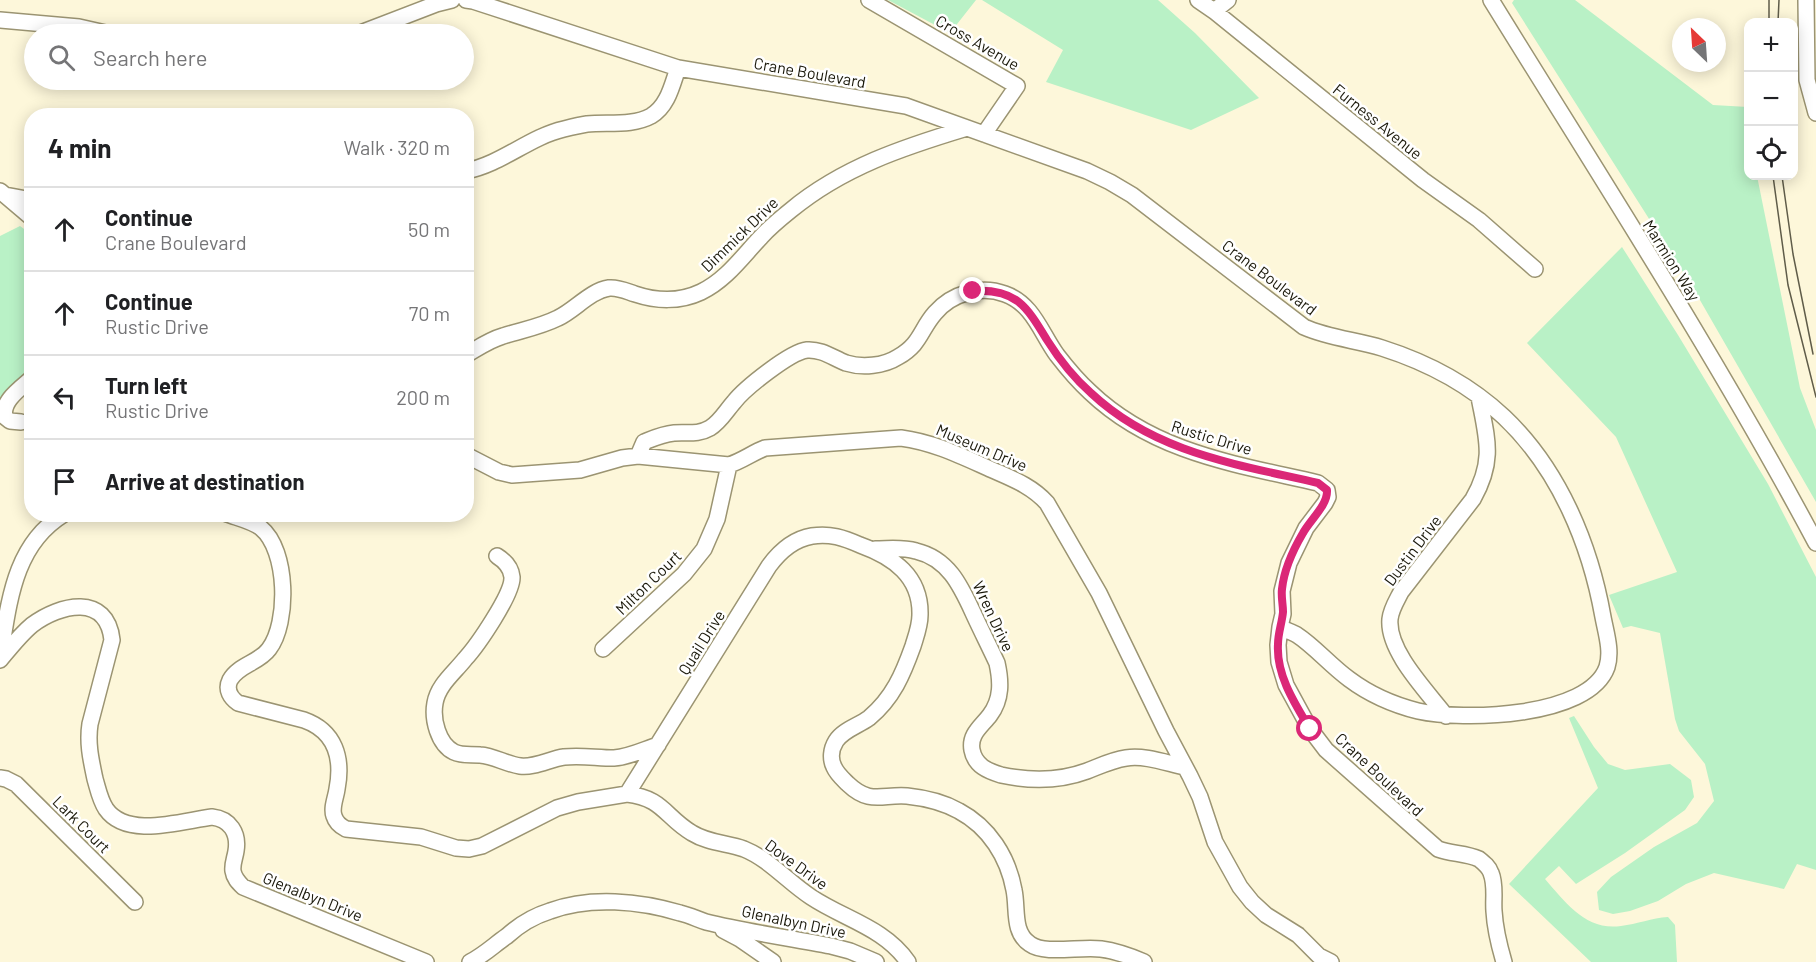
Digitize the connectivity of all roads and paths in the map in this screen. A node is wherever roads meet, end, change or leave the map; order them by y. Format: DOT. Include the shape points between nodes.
graph roads {
  1 [pos="452,0"];
  2 [pos="466,0"];
  3 [pos="869,0"];
  4 [pos="1198,0"];
  5 [pos="1228,0"];
  6 [pos="1491,0"];
  7 [pos="1806,0"];
  8 [pos="1214,11"];
  9 [pos="0,20"];
  10 [pos="46,24"];
  11 [pos="384,24"];
  12 [pos="678,68"];
  13 [pos="1816,113"];
  14 [pos="967,128"];
  15 [pos="984,134"];
  16 [pos="474,169"];
  17 [pos="2,193"];
  18 [pos="24,198"];
  19 [pos="24,211"];
  20 [pos="1535,269"];
  21 [pos="474,350"];
  22 [pos="24,385"];
  23 [pos="1479,397"];
  24 [pos="21,422"];
  25 [pos="638,456"];
  26 [pos="474,458"];
  27 [pos="729,465"];
  28 [pos="54,522"];
  29 [pos="246,522"];
  30 [pos="1816,543"];
  31 [pos="864,546"];
  32 [pos="497,556"];
  33 [pos="1280,627"];
  34 [pos="603,649"];
  35 [pos="0,658"];
  36 [pos="1446,716"];
  37 [pos="657,745"];
  38 [pos="1185,767"];
  39 [pos="0,778"];
  40 [pos="627,794"];
  41 [pos="135,902"];
  42 [pos="704,921"];
  43 [pos="426,962"];
  44 [pos="470,962"];
  45 [pos="773,962"];
  46 [pos="876,962"];
  47 [pos="908,962"];
  48 [pos="1144,962"];
  49 [pos="1331,962"];
  50 [pos="1504,962"];
  1 -- 11 [label="street"];
  2 -- 12 [label="street, Crane Boulevard"];
  3 -- 15 [label="street, Cross Avenue" via="1017,86"];
  4 -- 8 [label="street, Furness Avenue"];
  5 -- 8 [label="street"];
  6 -- 30 [label="street, Marmion Way" via="1715,363"];
  7 -- 13 [label="street" via="1807,80"];
  8 -- 20 [label="street, Furness Avenue" via="1423,180 1479,220"];
  9 -- 10 [label="street"];
  12 -- 14 [label="street, Crane Boulevard" via="906,106"];
  12 -- 16 [label="street" via="668,98 653,115 642,120 562,129"];
  14 -- 15 [label="street, Crane Boulevard"];
  14 -- 21 [label="street, Dimmick Drive" via="876,158 818,189 762,235 724,277 698,293 664,300 620,288 598,291 561,317 540,327 502,336"];
  15 -- 23 [label="street, Crane Boulevard" via="1087,171 1132,195 1304,327 1414,360 1441,371"];
  17 -- 18 [label="street"];
  17 -- 19 [label="street"];
  22 -- 24 [label="street" via="3,410 10,421"];
  23 -- 36 [label="street, Dustin Drive" via="1488,454 1481,484 1401,592 1390,617 1395,646"];
  23 -- 36 [label="street, Crane Boulevard" via="1528,442 1565,501 1591,568 1609,657 1599,680 1587,691 1548,707 1485,717"];
  25 -- 26 [label="street" via="579,470 512,475"];
  25 -- 27 [label="street"];
  25 -- 33 [label="street, Rustic Drive" via="644,442 658,436 697,433 712,427 749,387 802,351 818,351 866,366 886,363 912,347 934,314 950,300 973,291 997,292 1027,308 1077,380 1137,428 1173,446 1318,483 1327,490 1328,497 1306,528 1289,563 1281,591"];
  27 -- 34 [label="street, Milton Court" via="717,519 704,549 684,574"];
  27 -- 38 [label="street, Museum Drive" via="765,448 900,438 939,445 1037,492 1099,593"];
  28 -- 35 [label="street" via="30,546 21,562"];
  29 -- 40 [label="street" via="260,528 277,550 282,609 273,643 261,657 231,678 229,692 238,704 314,723 332,740 338,766 333,810 339,825 429,838 470,849 557,808"];
  31 -- 37 [label="street, Quail Drive" via="839,536 811,536 776,556"];
  31 -- 38 [label="street, Wren Drive" via="919,551 949,569 959,584 1000,676 996,705 974,734 972,743 972,752 982,768 1014,778 1038,780 1070,776 1127,758"];
  31 -- 48 [label="street, Quail Drive" via="892,559 903,569 918,598 920,614 906,666 892,693 881,707 835,742 832,763 837,773 864,796 924,798 951,807 976,823 1002,855 1015,892 1017,926 1022,936 1037,948 1102,949"];
  32 -- 37 [label="street" via="510,569 511,588 485,633 439,690 434,715 445,745 462,754 528,766 564,758 627,756"];
  33 -- 36 [label="street, Crane Boulevard" via="1297,635 1370,692 1419,711"];
  33 -- 50 [label="street, Crane Boulevard" via="1278,654 1286,685 1326,750 1437,849 1468,856 1487,866 1494,882 1497,940"];
  35 -- 43 [label="street, Glenalbyn Drive" via="21,634 52,613 82,606 101,613 111,629 112,640 88,734 100,798 112,817 134,826 212,817 227,821 236,837 233,872 243,887"];
  37 -- 40 [label="street, Quail Drive"];
  38 -- 49 [label="street, Museum Drive" via="1215,842 1240,887 1266,915"];
  39 -- 41 [label="street, Lark Court" via="16,784"];
  40 -- 47 [label="street, Dove Drive" via="663,807 693,834 744,849 762,859 829,909 889,940"];
  42 -- 44 [label="street, Glenalbyn Drive" via="620,902 572,904 527,921"];
  42 -- 45 [label="street"];
  42 -- 46 [label="street, Glenalbyn Drive" via="831,946"];
}
